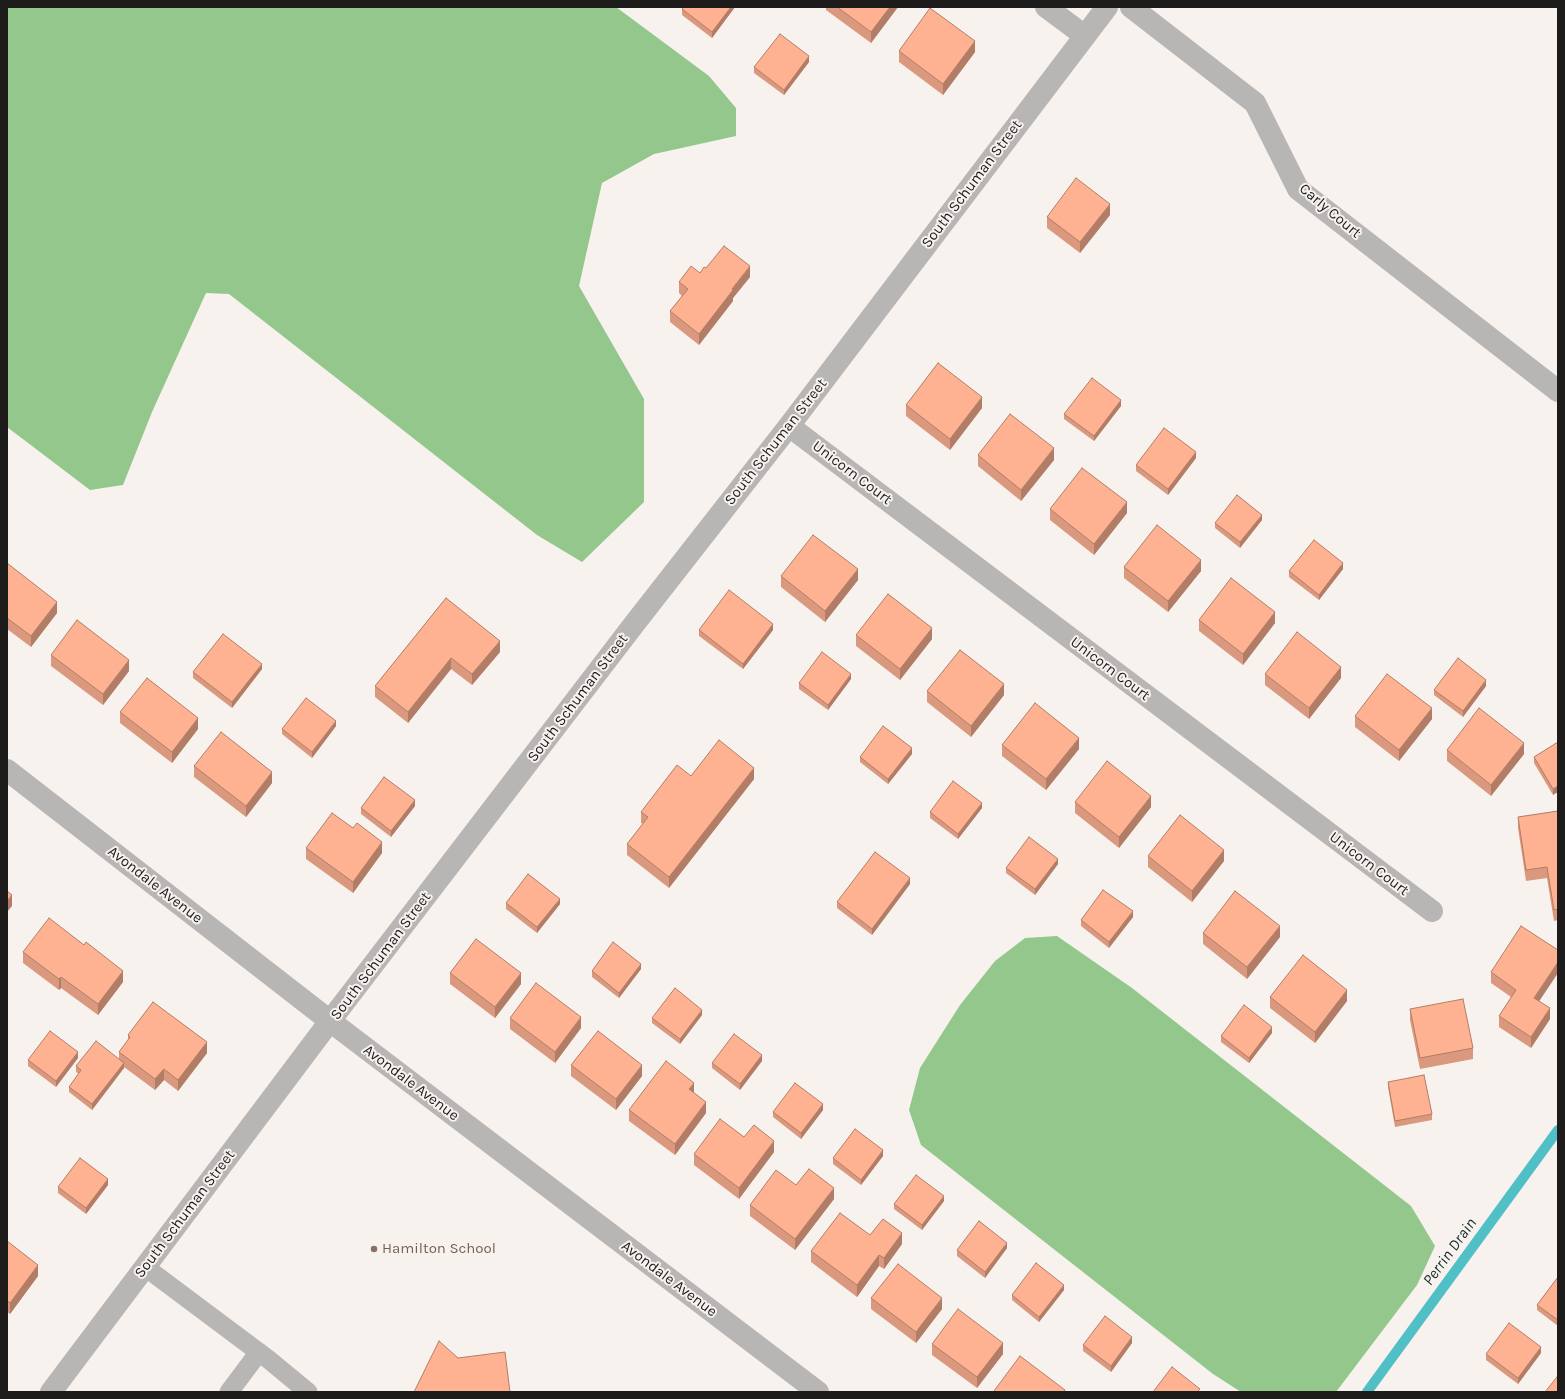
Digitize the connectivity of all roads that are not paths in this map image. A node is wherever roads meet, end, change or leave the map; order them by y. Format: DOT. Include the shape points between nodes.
graph roads {
  1 [pos="1046,7"];
  2 [pos="1107,7"];
  3 [pos="1131,7"];
  4 [pos="1084,36"];
  5 [pos="1558,391"];
  6 [pos="789,426"];
  7 [pos="7,770"];
  8 [pos="1432,911"];
  9 [pos="330,1021"];
  10 [pos="145,1267"];
  11 [pos="259,1352"];
  12 [pos="51,1392"];
  13 [pos="229,1392"];
  14 [pos="308,1392"];
  15 [pos="818,1392"];
  1 -- 4 [label="street"];
  2 -- 4 [label="street, South Schuman Street"];
  3 -- 5 [label="street, Carly Court" via="1255,103 1298,189"];
  4 -- 6 [label="street, South Schuman Street"];
  6 -- 8 [label="street, Unicorn Court"];
  6 -- 9 [label="street, South Schuman Street"];
  7 -- 9 [label="street, Avondale Avenue"];
  9 -- 10 [label="street, South Schuman Street"];
  9 -- 15 [label="street, Avondale Avenue"];
  10 -- 11 [label="lane"];
  10 -- 12 [label="street, South Schuman Street"];
  11 -- 13 [label="lane"];
  11 -- 14 [label="lane"];
}
